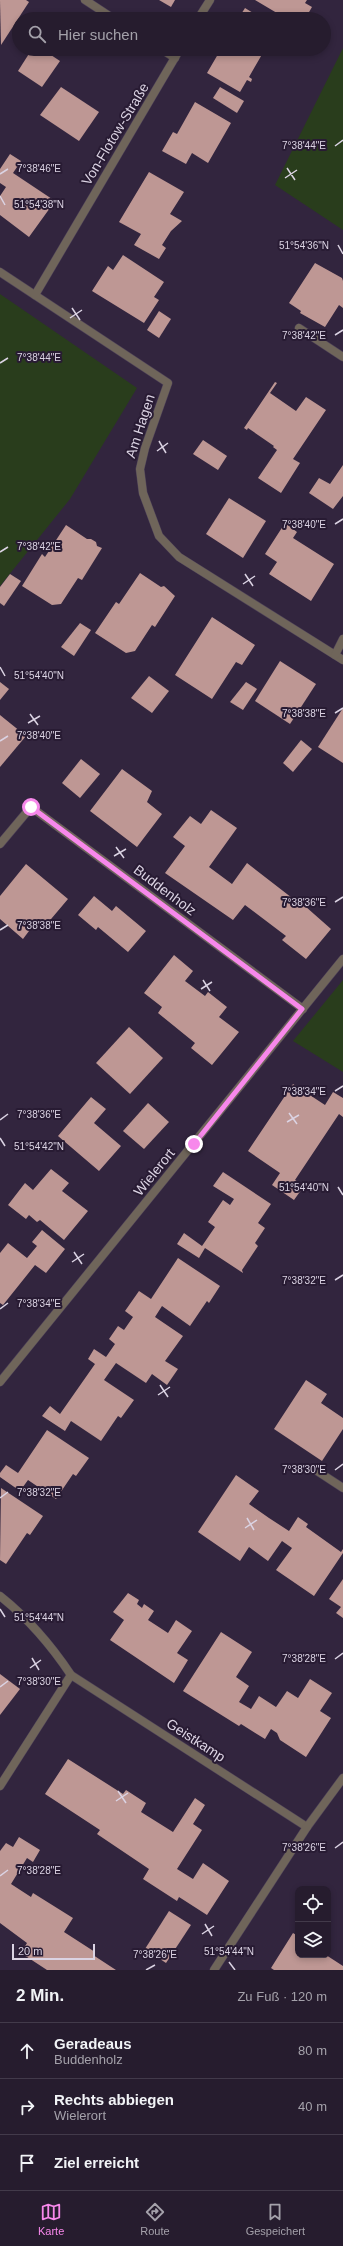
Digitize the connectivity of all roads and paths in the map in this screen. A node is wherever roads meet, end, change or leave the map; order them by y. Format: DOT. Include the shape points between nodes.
graph roads {
  1 [pos="85,0"];
  2 [pos="210,0"];
  3 [pos="103,12"];
  4 [pos="202,12"];
  5 [pos="172,56"];
  6 [pos="175,58"];
  7 [pos="0,272"];
  8 [pos="35,295"];
  9 [pos="298,328"];
  10 [pos="343,357"];
  11 [pos="343,639"];
  12 [pos="335,655"];
  13 [pos="343,660"];
  14 [pos="0,844"];
  15 [pos="343,959"];
  16 [pos="302,1009"];
  17 [pos="0,1382"];
  18 [pos="314,1469"];
  19 [pos="343,1488"];
  20 [pos="0,1596"];
  21 [pos="71,1675"];
  22 [pos="343,1778"];
  23 [pos="0,1786"];
  24 [pos="307,1827"];
  25 [pos="214,1970"];
  1 -- 3 [label="street"];
  2 -- 4 [label="street"];
  5 -- 6 [label="street"];
  6 -- 8 [label="street, Von-Flotow-Straße"];
  7 -- 8 [label="street, Am Hagen"];
  8 -- 12 [label="street, Am Hagen" via="168,383 140,469 143,493 159,536 179,558"];
  9 -- 10 [label="street"];
  11 -- 12 [label="street"];
  12 -- 13 [label="street, Am Hagen"];
  14 -- 16 [label="street, Buddenholz" via="31,807"];
  15 -- 16 [label="street, Wielerort"];
  16 -- 17 [label="street, Wielerort"];
  18 -- 19 [label="street"];
  20 -- 21 [label="street" via="54,1649"];
  21 -- 23 [label="street"];
  21 -- 24 [label="street, Geistkamp"];
  22 -- 24 [label="street"];
  24 -- 25 [label="street"];
}
